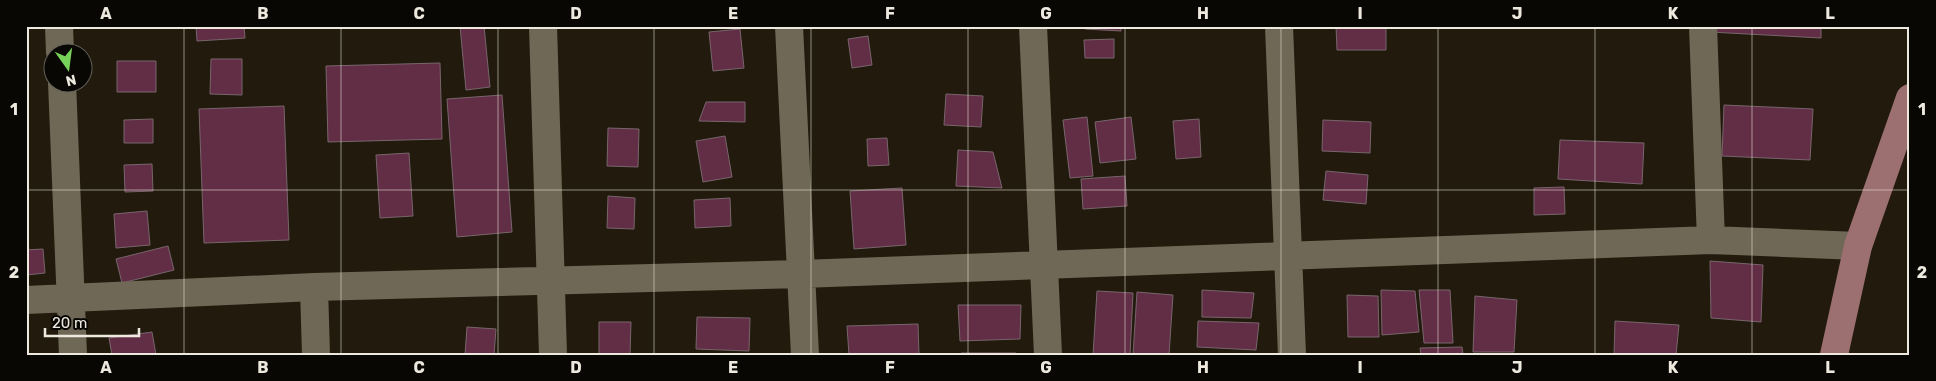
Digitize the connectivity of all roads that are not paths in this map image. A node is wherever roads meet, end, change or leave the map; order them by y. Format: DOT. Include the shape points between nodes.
graph roads {
  1 [pos="59,26"];
  2 [pos="543,26"];
  3 [pos="789,26"];
  4 [pos="1032,26"];
  5 [pos="1279,26"];
  6 [pos="1702,26"];
  7 [pos="60,42"];
  8 [pos="62,92"];
  9 [pos="1910,98"];
  10 [pos="1712,240"];
  11 [pos="1858,246"];
  12 [pos="1288,256"];
  13 [pos="1044,265"];
  14 [pos="802,274"];
  15 [pos="551,281"];
  16 [pos="314,287"];
  17 [pos="71,299"];
  18 [pos="26,300"];
  19 [pos="73,355"];
  20 [pos="316,355"];
  21 [pos="553,355"];
  22 [pos="805,355"];
  23 [pos="1048,355"];
  24 [pos="1292,355"];
  25 [pos="1834,355"];
  1 -- 7 [label="street"];
  2 -- 15 [label="street"];
  3 -- 14 [label="street"];
  4 -- 13 [label="street"];
  5 -- 12 [label="street"];
  6 -- 10 [label="street"];
  8 -- 17 [label="street"];
  9 -- 11 [label="main road"];
  10 -- 11 [label="street"];
  10 -- 12 [label="street"];
  11 -- 25 [label="main road"];
  12 -- 13 [label="street"];
  12 -- 24 [label="street"];
  13 -- 14 [label="street"];
  13 -- 23 [label="street"];
  14 -- 15 [label="street"];
  14 -- 22 [label="street"];
  15 -- 16 [label="street"];
  15 -- 21 [label="street"];
  16 -- 17 [label="street"];
  16 -- 20 [label="street"];
  17 -- 18 [label="street"];
  17 -- 19 [label="street"];
}
